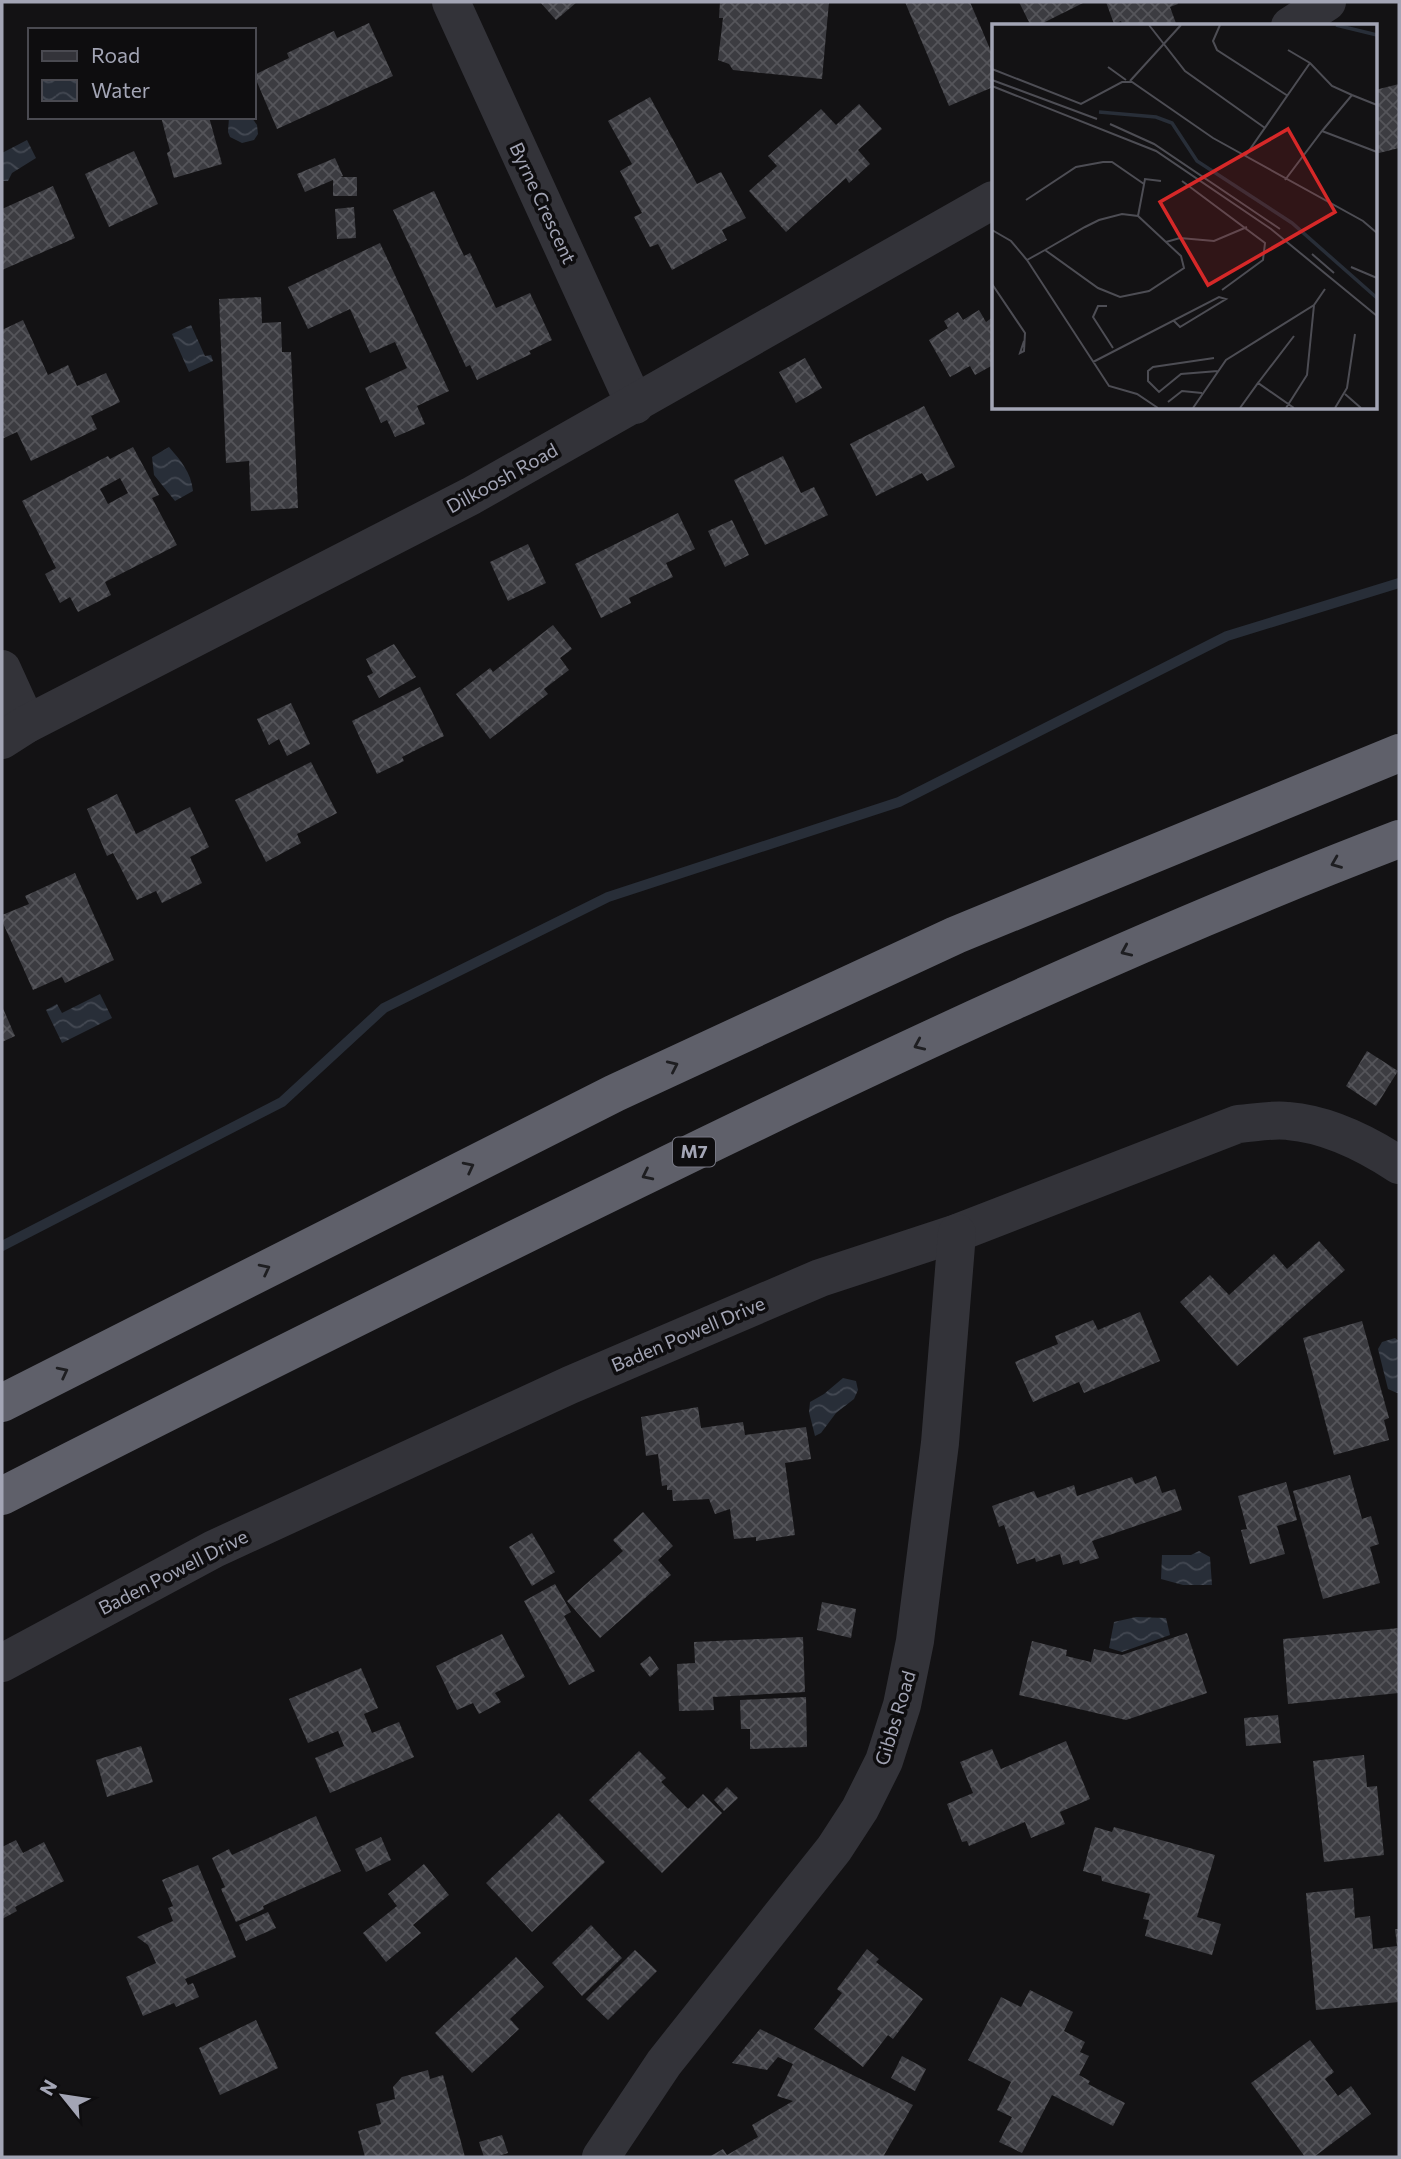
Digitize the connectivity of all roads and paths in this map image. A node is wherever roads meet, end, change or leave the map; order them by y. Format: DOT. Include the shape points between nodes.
graph roads {
  1 [pos="451,2"];
  2 [pos="1327,2"];
  3 [pos="1293,24"];
  4 [pos="992,201"];
  5 [pos="635,405"];
  6 [pos="2,669"];
  7 [pos="14,732"];
  8 [pos="1399,752"];
  9 [pos="1399,839"];
  10 [pos="1399,1165"];
  11 [pos="957,1233"];
  12 [pos="2,1403"];
  13 [pos="2,1496"];
  14 [pos="2,1662"];
  15 [pos="601,2157"];
  1 -- 5 [label="street, Byrne Crescent"];
  2 -- 3 [label="street"];
  4 -- 5 [label="street, Dilkoosh Road"];
  5 -- 7 [label="street, Dilkoosh Road" via="471,496"];
  6 -- 7 [label="street"];
  12 -- 8 [label="highway, one-way" via="716,1046 956,935"];
  9 -- 13 [label="highway, M7, one-way" via="1148,941 845,1078"];
  10 -- 11 [label="street, Baden Powell Drive" via="1372,1147 1323,1129 1287,1121 1238,1124"];
  11 -- 14 [label="street, Baden Powell Drive" via="820,1278 570,1385 214,1549"];
  11 -- 15 [label="street, Gibbs Road" via="940,1443 915,1641 884,1761 834,1849 664,2063"];
}
